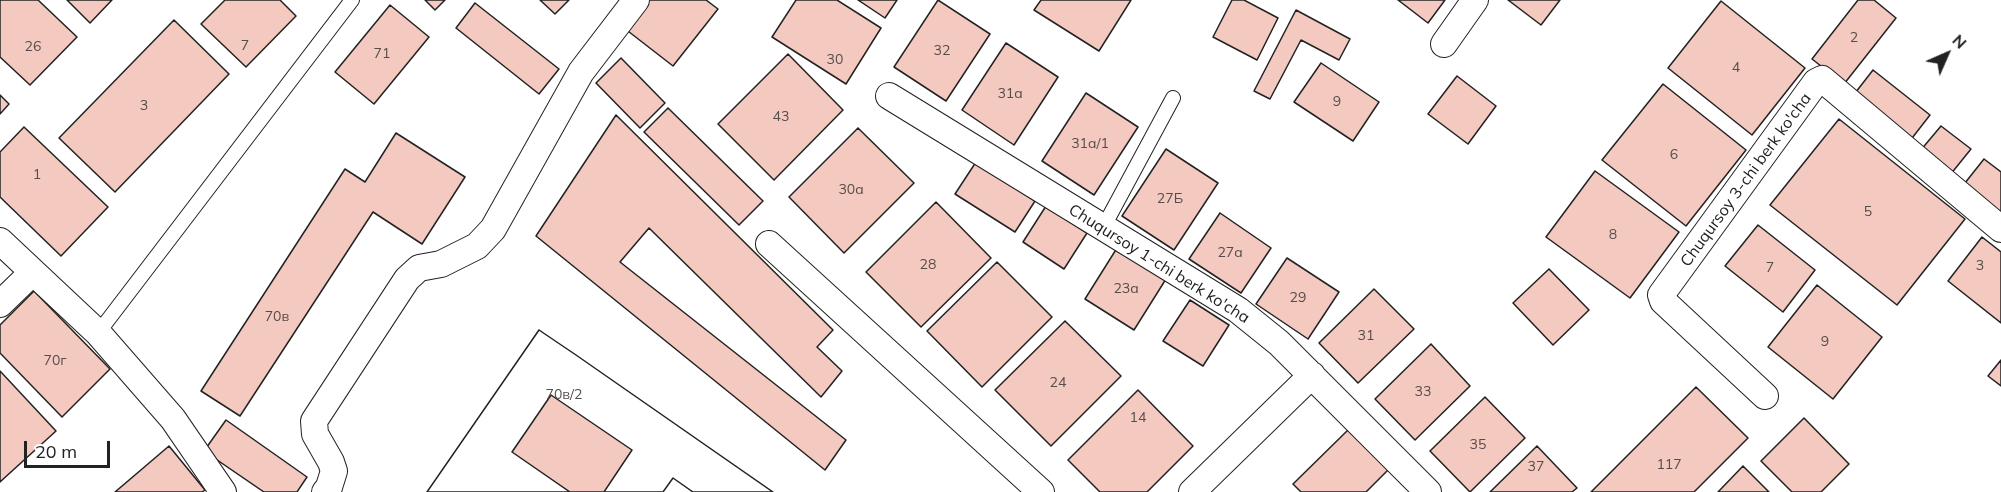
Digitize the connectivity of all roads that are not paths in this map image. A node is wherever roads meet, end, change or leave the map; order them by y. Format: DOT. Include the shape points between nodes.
graph roads {
  1 [pos="352,0"];
  2 [pos="636,0"];
  3 [pos="1475,0"];
  4 [pos="1444,44"];
  5 [pos="889,96"];
  6 [pos="1173,98"];
  7 [pos="1103,228"];
  8 [pos="2001,229"];
  9 [pos="0,241"];
  10 [pos="769,244"];
  11 [pos="33,272"];
  12 [pos="0,304"];
  13 [pos="99,333"];
  14 [pos="1312,375"];
  15 [pos="1765,396"];
  16 [pos="223,492"];
  17 [pos="325,492"];
  18 [pos="1041,492"];
  19 [pos="1192,492"];
  20 [pos="1428,492"];
  1 -- 13 [label="lane"];
  2 -- 17 [label="street" via="581,72 493,229 477,246 441,264 419,268 407,279 314,421 315,434 334,471"];
  3 -- 4 [label="street"];
  5 -- 7 [label="street, Chuqursoy 1-chi berk ko'cha"];
  6 -- 7 [label="lane"];
  7 -- 14 [label="street, Chuqursoy 1-chi berk ko'cha" via="1238,310"];
  8 -- 15 [label="street, Chuqursoy 3-chi berk ko'cha" via="1822,79 1816,82 1661,295"];
  9 -- 11 [label="street"];
  10 -- 18 [label="street"];
  11 -- 12 [label="street"];
  11 -- 13 [label="street"];
  13 -- 16 [label="street" via="173,419"];
  14 -- 19 [label="street"];
  14 -- 20 [label="street, Chuqursoy 1-chi berk ko'cha"];
}
